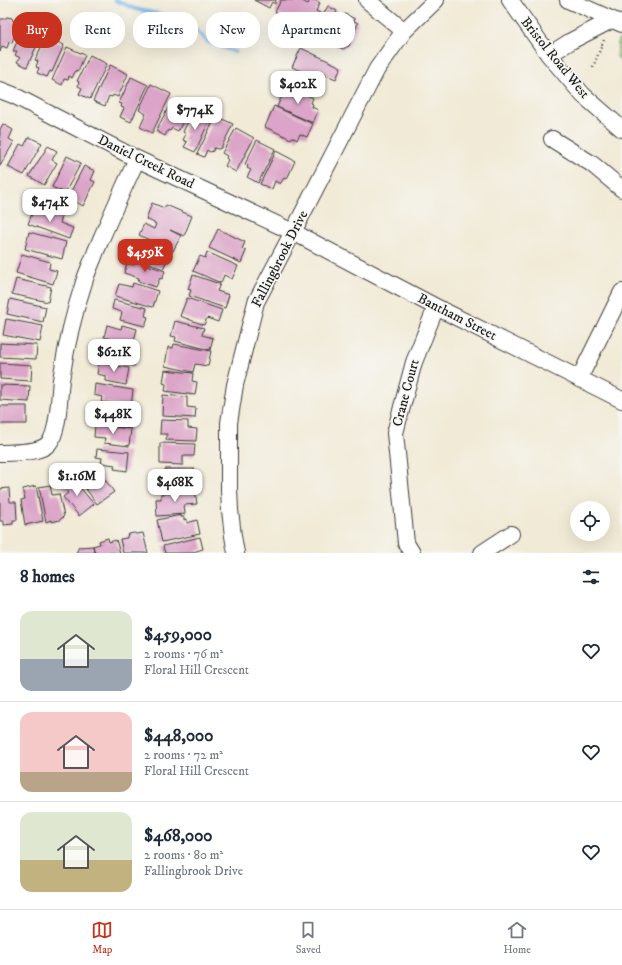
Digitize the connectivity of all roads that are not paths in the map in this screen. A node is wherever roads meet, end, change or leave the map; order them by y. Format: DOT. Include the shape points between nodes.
graph roads {
  1 [pos="367,0"];
  2 [pos="436,0"];
  3 [pos="510,0"];
  4 [pos="568,0"];
  5 [pos="617,22"];
  6 [pos="404,31"];
  7 [pos="549,55"];
  8 [pos="0,90"];
  9 [pos="622,129"];
  10 [pos="552,139"];
  11 [pos="137,159"];
  12 [pos="622,189"];
  13 [pos="293,232"];
  14 [pos="622,292"];
  15 [pos="436,307"];
  16 [pos="579,379"];
  17 [pos="622,400"];
  18 [pos="0,453"];
  19 [pos="511,534"];
  20 [pos="236,553"];
  21 [pos="412,553"];
  22 [pos="482,553"];
  1 -- 6 [label="street"];
  2 -- 6 [label="street, Fallingbrook Drive"];
  3 -- 7 [label="street, Bristol Road West"];
  4 -- 5 [label="street"];
  5 -- 7 [label="street" via="571,41"];
  6 -- 13 [label="street, Fallingbrook Drive" via="376,70"];
  7 -- 9 [label="street, Bristol Road West" via="583,95"];
  8 -- 11 [label="street, Daniel Creek Road"];
  10 -- 12 [label="street" via="592,164"];
  11 -- 13 [label="street, Daniel Creek Road"];
  11 -- 18 [label="street" via="85,278 68,342 53,437 48,444 38,450"];
  13 -- 15 [label="street, Bantham Street"];
  13 -- 20 [label="street, Fallingbrook Drive" via="256,302 235,384 229,423 229,489"];
  14 -- 16 [label="street"];
  15 -- 16 [label="street, Bantham Street"];
  15 -- 21 [label="street, Crane Court" via="414,362 396,432 406,543"];
  16 -- 17 [label="street, Bantham Street"];
  19 -- 22 [label="street"];
}
